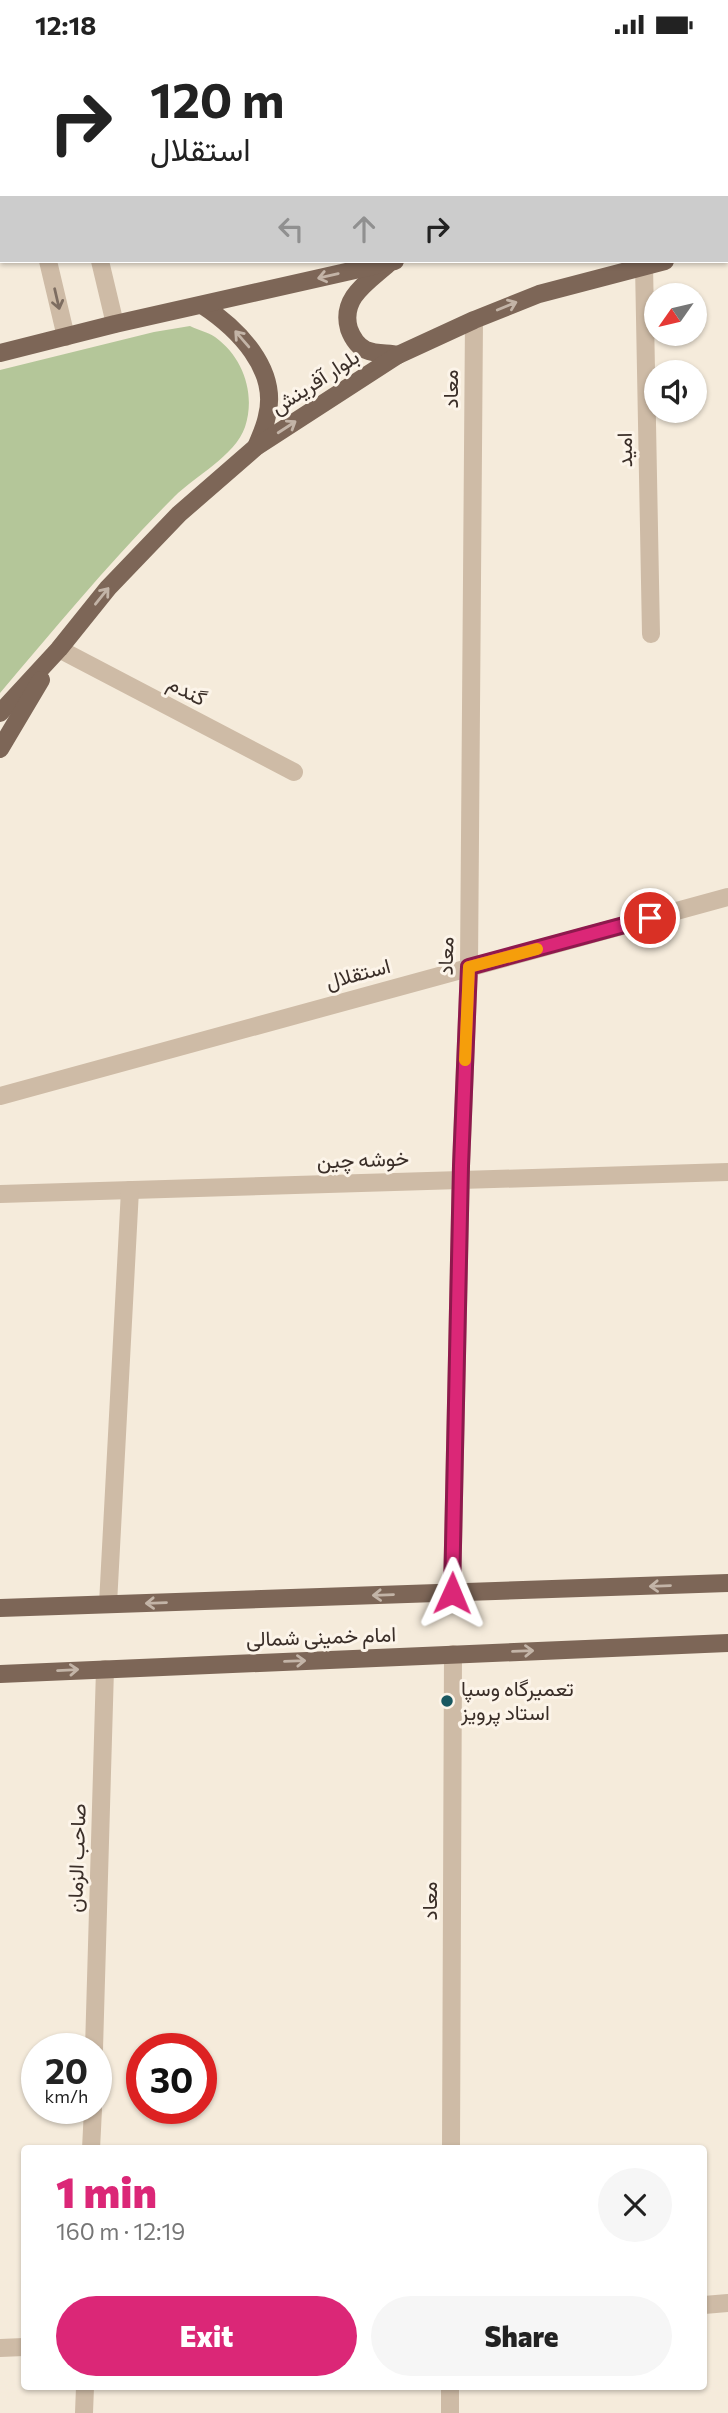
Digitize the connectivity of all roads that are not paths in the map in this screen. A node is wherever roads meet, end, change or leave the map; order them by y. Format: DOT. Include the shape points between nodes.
graph roads {
  1 [pos="48,263"];
  2 [pos="100,263"];
  3 [pos="384,263"];
  4 [pos="391,263"];
  5 [pos="654,263"];
  6 [pos="644,265"];
  7 [pos="202,305"];
  8 [pos="474,320"];
  9 [pos="115,324"];
  10 [pos="66,337"];
  11 [pos="0,353"];
  12 [pos="398,355"];
  13 [pos="256,447"];
  14 [pos="651,634"];
  15 [pos="59,649"];
  16 [pos="0,713"];
  17 [pos="0,750"];
  18 [pos="294,772"];
  19 [pos="728,897"];
  20 [pos="469,967"];
  21 [pos="0,1095"];
  22 [pos="728,1172"];
  23 [pos="462,1180"];
  24 [pos="130,1190"];
  25 [pos="0,1194"];
  26 [pos="728,1583"];
  27 [pos="452,1593"];
  28 [pos="108,1604"];
  29 [pos="0,1608"];
  30 [pos="728,1643"];
  31 [pos="453,1654"];
  32 [pos="105,1669"];
  33 [pos="0,1674"];
  34 [pos="94,2033"];
  35 [pos="92,2124"];
  36 [pos="91,2145"];
  37 [pos="451,2145"];
  38 [pos="728,2303"];
  39 [pos="707,2305"];
  40 [pos="21,2347"];
  41 [pos="0,2348"];
  42 [pos="85,2390"];
  43 [pos="450,2390"];
  44 [pos="84,2413"];
  45 [pos="450,2413"];
  1 -- 10 [label="street, one-way"];
  2 -- 9 [label="street"];
  3 -- 7 [label="main road, one-way"];
  4 -- 12 [label="main road" via="359,289 347,307 347,321 352,338 365,349"];
  5 -- 6 [label="main road, بلوار آفرینش"];
  8 -- 6 [label="main road, بلوار آفرینش, one-way" via="538,294"];
  6 -- 14 [label="street, امید"];
  7 -- 9 [label="main road"];
  13 -- 7 [label="main road, one-way" via="268,414 268,389 259,363 247,343"];
  8 -- 12 [label="main road, بلوار آفرینش"];
  8 -- 20 [label="street, معاد"];
  9 -- 10 [label="main road"];
  10 -- 11 [label="main road"];
  13 -- 12 [label="main road, بلوار آفرینش, one-way"];
  15 -- 13 [label="main road, بلوار آفرینش, one-way" via="108,588 179,514"];
  15 -- 16 [label="main road"];
  15 -- 17 [label="main road"];
  15 -- 18 [label="street, گندم"];
  19 -- 20 [label="street, استقلال"];
  20 -- 21 [label="street, استقلال"];
  20 -- 23 [label="street, معاد"];
  22 -- 23 [label="street, خوشه چین"];
  23 -- 24 [label="street, خوشه چین"];
  23 -- 27 [label="street, معاد"];
  24 -- 25 [label="street, خوشه چین"];
  24 -- 28 [label="street"];
  26 -- 27 [label="main road, امام خمینی شمالی, one-way"];
  27 -- 28 [label="main road, امام خمینی شمالی, one-way"];
  28 -- 29 [label="main road, امام خمینی شمالی"];
  31 -- 30 [label="main road, امام خمینی شمالی, one-way"];
  32 -- 31 [label="main road, امام خمینی شمالی, one-way"];
  31 -- 37 [label="street, معاد"];
  33 -- 32 [label="main road, امام خمینی شمالی, one-way"];
  32 -- 34 [label="street, صاحب الزمان"];
  35 -- 36 [label="street"];
  38 -- 39 [label="street"];
  40 -- 41 [label="street"];
  42 -- 44 [label="street"];
  43 -- 45 [label="street"];
}
